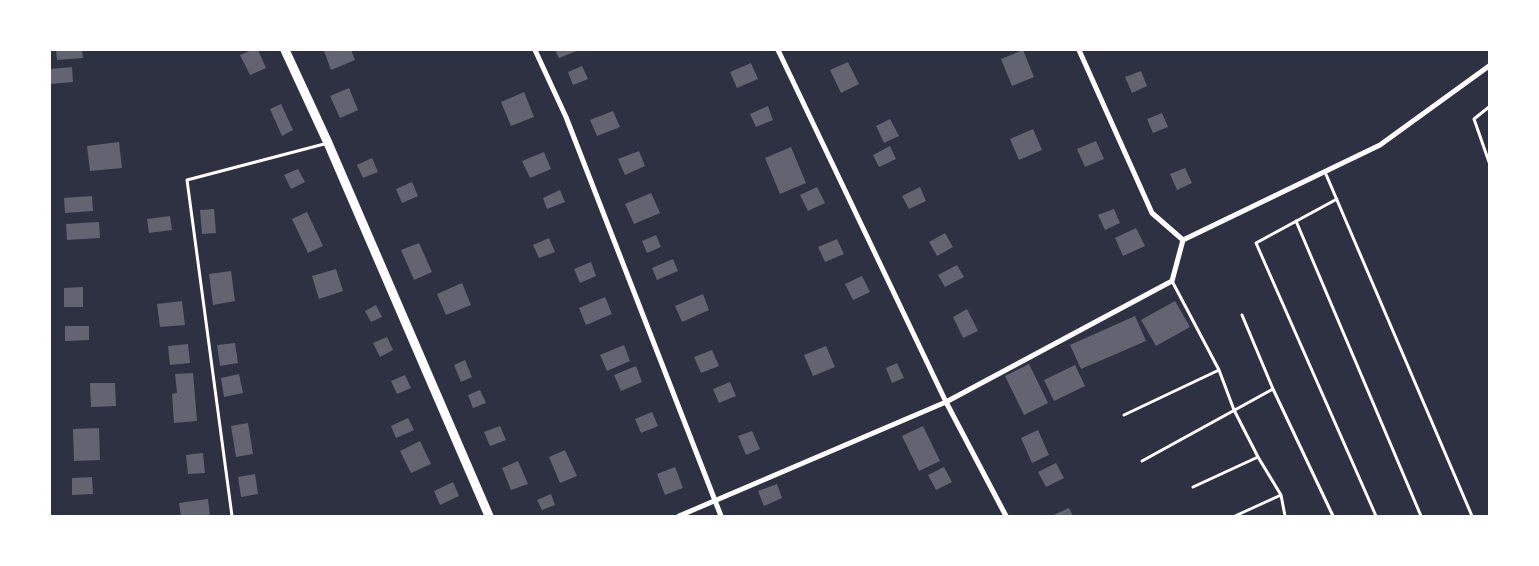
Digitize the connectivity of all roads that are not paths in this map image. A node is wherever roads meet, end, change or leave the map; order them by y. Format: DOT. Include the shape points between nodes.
graph roads {
  1 [pos="285,50"];
  2 [pos="535,50"];
  3 [pos="778,50"];
  4 [pos="1079,50"];
  5 [pos="1489,66"];
  6 [pos="1489,107"];
  7 [pos="328,143"];
  8 [pos="1489,162"];
  9 [pos="1324,172"];
  10 [pos="1336,199"];
  11 [pos="1296,221"];
  12 [pos="1183,240"];
  13 [pos="1172,281"];
  14 [pos="1242,315"];
  15 [pos="1219,370"];
  16 [pos="1273,389"];
  17 [pos="946,402"];
  18 [pos="1234,410"];
  19 [pos="1124,415"];
  20 [pos="1258,457"];
  21 [pos="1142,461"];
  22 [pos="1193,487"];
  23 [pos="1281,495"];
  24 [pos="714,502"];
  25 [pos="232,516"];
  26 [pos="488,516"];
  27 [pos="679,516"];
  28 [pos="721,516"];
  29 [pos="1006,516"];
  30 [pos="1235,516"];
  31 [pos="1285,516"];
  32 [pos="1333,516"];
  33 [pos="1376,516"];
  34 [pos="1421,516"];
  35 [pos="1472,516"];
  1 -- 7 [label="main road"];
  2 -- 24 [label="street" via="566,117"];
  3 -- 17 [label="street"];
  4 -- 12 [label="street" via="1152,213"];
  5 -- 9 [label="street" via="1380,145"];
  6 -- 8 [label="lane" via="1474,118"];
  7 -- 25 [label="lane" via="187,180"];
  7 -- 26 [label="main road"];
  9 -- 10 [label="lane"];
  9 -- 12 [label="street"];
  10 -- 11 [label="lane"];
  10 -- 35 [label="lane"];
  11 -- 33 [label="lane" via="1256,243"];
  11 -- 34 [label="lane"];
  12 -- 13 [label="street"];
  13 -- 15 [label="lane"];
  13 -- 17 [label="street"];
  14 -- 16 [label="lane"];
  15 -- 18 [label="lane"];
  15 -- 19 [label="lane"];
  16 -- 18 [label="lane"];
  16 -- 32 [label="lane"];
  17 -- 24 [label="street"];
  17 -- 29 [label="street"];
  18 -- 20 [label="lane"];
  18 -- 21 [label="lane"];
  20 -- 22 [label="lane"];
  20 -- 23 [label="lane"];
  23 -- 30 [label="lane"];
  23 -- 31 [label="lane"];
  24 -- 27 [label="street"];
  24 -- 28 [label="street"];
}
